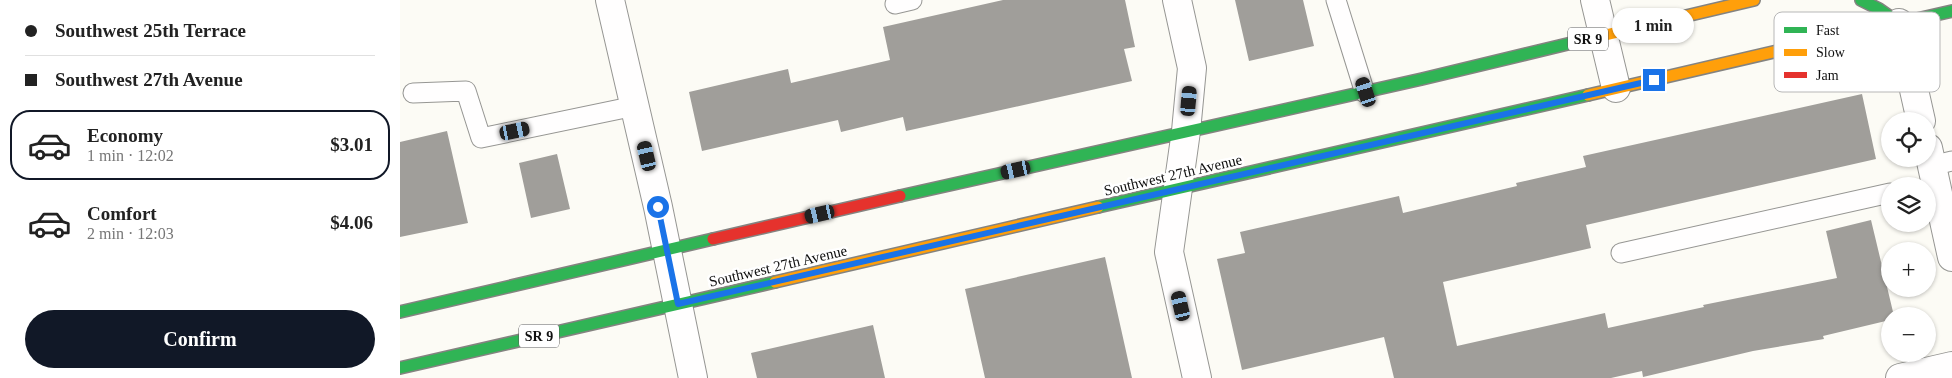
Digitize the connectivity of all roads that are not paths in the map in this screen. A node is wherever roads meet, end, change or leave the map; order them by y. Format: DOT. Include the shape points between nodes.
graph roads {
  1 [pos="610,0"];
  2 [pos="1177,0"];
  3 [pos="1336,0"];
  4 [pos="1595,0"];
  5 [pos="1754,0"];
  6 [pos="1861,0"];
  7 [pos="1886,12"];
  8 [pos="1603,36"];
  9 [pos="1774,49"];
  10 [pos="1616,88"];
  11 [pos="1366,92"];
  12 [pos="1915,92"];
  13 [pos="413,93"];
  14 [pos="635,106"];
  15 [pos="1919,112"];
  16 [pos="1186,131"];
  17 [pos="1933,169"];
  18 [pos="1178,189"];
  19 [pos="1881,195"];
  20 [pos="1951,247"];
  21 [pos="666,250"];
  22 [pos="1621,253"];
  23 [pos="678,304"];
  24 [pos="400,312"];
  25 [pos="1952,366"];
  26 [pos="400,368"];
  27 [pos="693,378"];
  28 [pos="1197,378"];
  29 [pos="1900,378"];
  1 -- 14 [label="street"];
  2 -- 16 [label="street" via="1192,68"];
  3 -- 11 [label="lane"];
  4 -- 8 [label="street"];
  5 -- 8 [label="highway, SR 9"];
  6 -- 7 [label="highway"];
  8 -- 10 [label="street"];
  8 -- 11 [label="highway, SR 9"];
  9 -- 10 [label="highway, Southwest 27th Avenue / SR 9"];
  10 -- 18 [label="highway, Southwest 27th Avenue / SR 9"];
  11 -- 16 [label="highway, SR 9"];
  12 -- 15 [label="street"];
  13 -- 14 [label="lane" via="466,91 481,138"];
  14 -- 21 [label="street"];
  16 -- 18 [label="street"];
  16 -- 21 [label="highway, SR 9"];
  17 -- 20 [label="street"];
  18 -- 23 [label="highway, Southwest 27th Avenue / SR 9"];
  18 -- 28 [label="street" via="1169,252"];
  19 -- 22 [label="lane"];
  21 -- 23 [label="street"];
  21 -- 24 [label="highway, SR 9"];
  23 -- 26 [label="highway, Southwest 27th Avenue / SR 9"];
  23 -- 27 [label="street"];
  25 -- 29 [label="street"];
}
